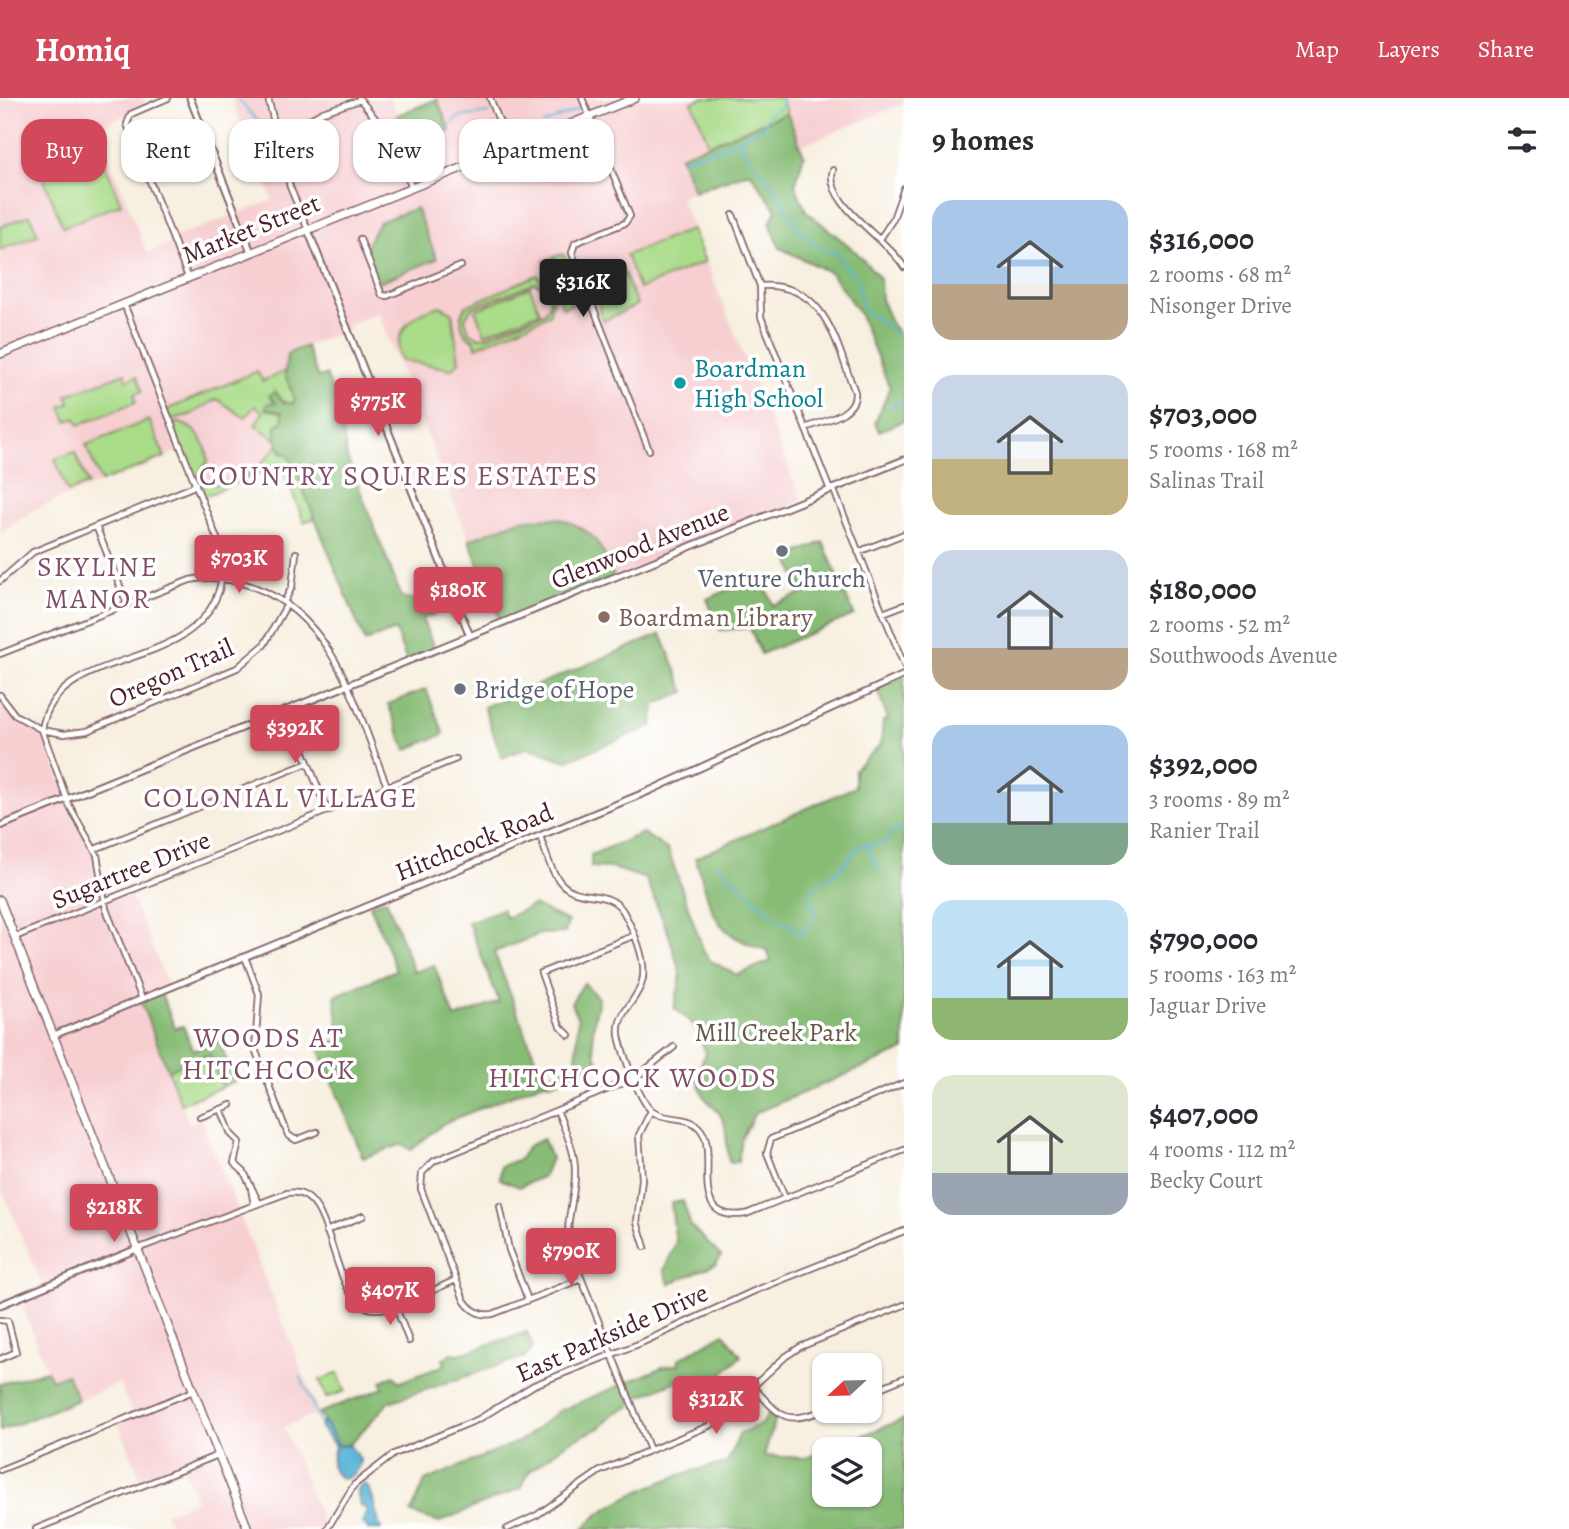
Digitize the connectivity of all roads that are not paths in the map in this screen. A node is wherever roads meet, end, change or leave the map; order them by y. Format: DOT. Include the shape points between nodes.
graph roads {
  1 [pos="168,98"];
  2 [pos="190,98"];
  3 [pos="268,98"];
  4 [pos="490,98"];
  5 [pos="582,98"];
  6 [pos="635,98"];
  7 [pos="359,99"];
  8 [pos="589,116"];
  9 [pos="274,119"];
  10 [pos="310,119"];
  11 [pos="498,119"];
  12 [pos="582,119"];
  13 [pos="459,169"];
  14 [pos="834,170"];
  15 [pos="289,182"];
  16 [pos="412,188"];
  17 [pos="904,188"];
  18 [pos="733,215"];
  19 [pos="308,230"];
  20 [pos="360,239"];
  21 [pos="880,239"];
  22 [pos="251,252"];
  23 [pos="461,266"];
  24 [pos="904,267"];
  25 [pos="188,277"];
  26 [pos="760,286"];
  27 [pos="124,304"];
  28 [pos="0,354"];
  29 [pos="805,428"];
  30 [pos="649,450"];
  31 [pos="904,460"];
  32 [pos="195,483"];
  33 [pos="831,489"];
  34 [pos="96,526"];
  35 [pos="904,534"];
  36 [pos="858,552"];
  37 [pos="296,553"];
  38 [pos="222,578"];
  39 [pos="0,581"];
  40 [pos="285,603"];
  41 [pos="127,604"];
  42 [pos="904,605"];
  43 [pos="883,613"];
  44 [pos="470,636"];
  45 [pos="0,654"];
  46 [pos="904,665"];
  47 [pos="904,675"];
  48 [pos="347,686"];
  49 [pos="0,695"];
  50 [pos="287,710"];
  51 [pos="42,730"];
  52 [pos="456,759"];
  53 [pos="308,763"];
  54 [pos="387,786"];
  55 [pos="67,800"];
  56 [pos="327,811"];
  57 [pos="1,827"];
  58 [pos="540,836"];
  59 [pos="95,849"];
  60 [pos="0,900"];
  61 [pos="103,901"];
  62 [pos="3,914"];
  63 [pos="633,936"];
  64 [pos="15,937"];
  65 [pos="245,957"];
  66 [pos="142,999"];
  67 [pos="54,1035"];
  68 [pos="569,1035"];
  69 [pos="674,1047"];
  70 [pos="635,1078"];
  71 [pos="904,1083"];
  72 [pos="231,1105"];
  73 [pos="221,1110"];
  74 [pos="557,1110"];
  75 [pos="651,1111"];
  76 [pos="200,1117"];
  77 [pos="317,1132"];
  78 [pos="904,1150"];
  79 [pos="785,1198"];
  80 [pos="257,1204"];
  81 [pos="500,1206"];
  82 [pos="363,1216"];
  83 [pos="326,1231"];
  84 [pos="904,1231"];
  85 [pos="645,1247"];
  86 [pos="137,1249"];
  87 [pos="581,1279"];
  88 [pos="456,1280"];
  89 [pos="528,1300"];
  90 [pos="0,1305"];
  91 [pos="395,1305"];
  92 [pos="904,1305"];
  93 [pos="0,1320"];
  94 [pos="409,1341"];
  95 [pos="612,1355"];
  96 [pos="0,1359"];
  97 [pos="904,1378"];
  98 [pos="753,1387"];
  99 [pos="882,1387"];
  100 [pos="193,1391"];
  101 [pos="812,1414"];
  102 [pos="650,1450"];
  103 [pos="218,1455"];
  104 [pos="0,1470"];
  105 [pos="36,1529"];
  106 [pos="248,1529"];
  107 [pos="327,1529"];
  108 [pos="507,1529"];
  1 -- 25 [label="street" via="127,119"];
  2 -- 22 [label="street"];
  3 -- 9 [label="street"];
  4 -- 11 [label="street"];
  5 -- 8 [label="street"];
  6 -- 8 [label="main road, Market Street"];
  7 -- 10 [label="street"];
  7 -- 16 [label="street" via="390,137"];
  8 -- 12 [label="main road, Market Street"];
  8 -- 30 [label="street" via="629,219 575,243 572,253"];
  13 -- 16 [label="main road, Market Street"];
  14 -- 21 [label="street" via="831,181 841,199"];
  15 -- 19 [label="street"];
  16 -- 19 [label="main road, Market Street"];
  17 -- 21 [label="street"];
  18 -- 26 [label="street"];
  19 -- 22 [label="main road, Market Street"];
  19 -- 44 [label="street"];
  20 -- 23 [label="street" via="382,295"];
  21 -- 24 [label="street"];
  22 -- 25 [label="main road, Market Street"];
  25 -- 27 [label="main road, Market Street"];
  26 -- 29 [label="street" via="761,317"];
  26 -- 29 [label="street" via="793,289 817,306 855,392 850,409"];
  27 -- 28 [label="main road, Market Street"];
  27 -- 32 [label="street"];
  29 -- 33 [label="street"];
  31 -- 33 [label="street, Glenwood Avenue"];
  32 -- 34 [label="street"];
  32 -- 38 [label="street" via="223,552"];
  33 -- 36 [label="street"];
  33 -- 44 [label="street, Glenwood Avenue"];
  34 -- 39 [label="street" via="33,552"];
  34 -- 41 [label="street"];
  35 -- 36 [label="street"];
  36 -- 43 [label="street"];
  37 -- 40 [label="street, Oregon Trail"];
  38 -- 40 [label="street" via="250,585"];
  38 -- 41 [label="street" via="190,580"];
  38 -- 51 [label="street" via="212,606 193,629 66,686 49,705"];
  40 -- 48 [label="street" via="324,641"];
  40 -- 51 [label="street, Oregon Trail" via="264,645 228,674 87,731 64,734"];
  41 -- 45 [label="street"];
  42 -- 43 [label="street"];
  43 -- 46 [label="street"];
  44 -- 48 [label="street, Glenwood Avenue"];
  47 -- 58 [label="street, Hitchcock Road"];
  48 -- 50 [label="street, Glenwood Avenue"];
  48 -- 54 [label="street"];
  49 -- 51 [label="street" via="15,715"];
  50 -- 53 [label="street"];
  50 -- 55 [label="street, Glenwood Avenue"];
  51 -- 55 [label="street"];
  52 -- 54 [label="street, Sugartree Drive"];
  53 -- 56 [label="street"];
  53 -- 59 [label="street"];
  54 -- 56 [label="street, Sugartree Drive"];
  55 -- 57 [label="street, Glenwood Avenue"];
  55 -- 59 [label="street"];
  56 -- 61 [label="street, Sugartree Drive"];
  58 -- 63 [label="street" via="561,883 574,892 612,900"];
  58 -- 65 [label="street, Hitchcock Road"];
  59 -- 61 [label="street"];
  60 -- 62 [label="main road"];
  61 -- 64 [label="street, Sugartree Drive"];
  61 -- 66 [label="street"];
  62 -- 64 [label="main road"];
  63 -- 68 [label="street" via="541,973 560,1026"];
  63 -- 70 [label="street" via="643,977 622,1012 619,1029"];
  64 -- 67 [label="main road"];
  65 -- 66 [label="street, Hitchcock Road"];
  65 -- 77 [label="street" via="258,994 255,1049 288,1135 296,1140"];
  66 -- 67 [label="street, Hitchcock Road"];
  67 -- 86 [label="main road"];
  69 -- 70 [label="street"];
  70 -- 74 [label="street"];
  70 -- 75 [label="street"];
  71 -- 79 [label="street" via="771,1139 768,1155"];
  72 -- 73 [label="street"];
  73 -- 76 [label="street"];
  73 -- 80 [label="street" via="239,1142 234,1163 244,1172"];
  74 -- 87 [label="street" via="575,1161 567,1232"];
  74 -- 88 [label="street" via="424,1169 421,1189"];
  75 -- 79 [label="street" via="688,1120 701,1130 706,1145 706,1190 723,1211 746,1214"];
  75 -- 85 [label="street" via="639,1135 642,1168 637,1222"];
  78 -- 79 [label="street"];
  80 -- 83 [label="street" via="290,1192 303,1193 314,1202"];
  80 -- 86 [label="street"];
  81 -- 89 [label="street" via="509,1250"];
  82 -- 83 [label="street"];
  83 -- 91 [label="street" via="355,1300 374,1309"];
  84 -- 95 [label="street, East Parkside Drive"];
  86 -- 90 [label="street"];
  86 -- 100 [label="main road"];
  87 -- 89 [label="street"];
  87 -- 95 [label="street"];
  88 -- 89 [label="street" via="466,1304 480,1314 493,1314"];
  88 -- 91 [label="street"];
  91 -- 94 [label="street"];
  92 -- 98 [label="street" via="800,1347"];
  93 -- 96 [label="street" via="8,1321 16,1352"];
  95 -- 102 [label="street"];
  95 -- 107 [label="street, East Parkside Drive" via="534,1385 479,1419 383,1459 354,1485"];
  97 -- 99 [label="street"];
  98 -- 101 [label="street" via="789,1419"];
  98 -- 102 [label="street" via="711,1425"];
  100 -- 103 [label="main road"];
  100 -- 104 [label="street"];
  102 -- 108 [label="street" via="593,1474 545,1510"];
  103 -- 105 [label="street"];
  103 -- 106 [label="main road"];
}
